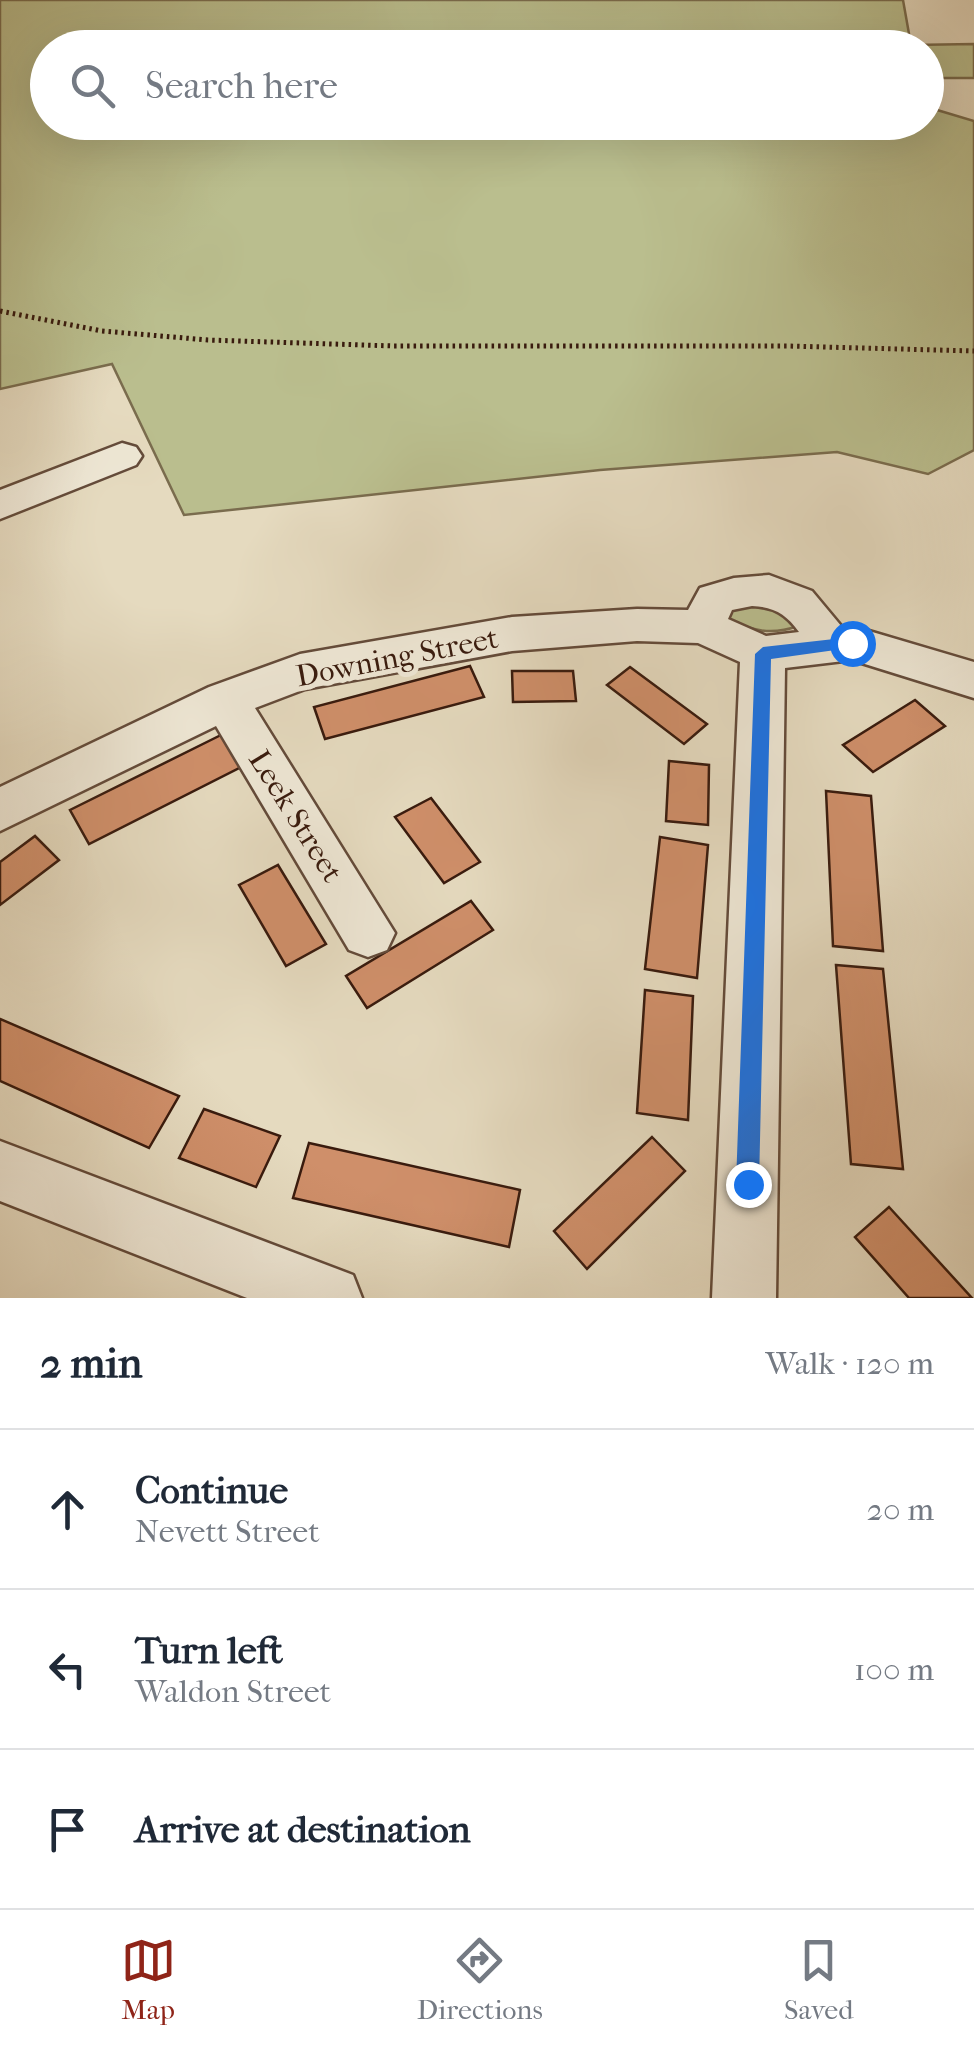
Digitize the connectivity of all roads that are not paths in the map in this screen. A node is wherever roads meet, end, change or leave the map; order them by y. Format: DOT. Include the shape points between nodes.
graph roads {
  1 [pos="122,456"];
  2 [pos="0,504"];
  3 [pos="703,627"];
  4 [pos="829,646"];
  5 [pos="763,654"];
  6 [pos="974,680"];
  7 [pos="224,700"];
  8 [pos="0,810"];
  9 [pos="368,933"];
  10 [pos="0,1170"];
  11 [pos="330,1298"];
  12 [pos="744,1298"];
  1 -- 2 [label="street"];
  3 -- 4 [label="street" via="715,599 763,589 783,593 817,618"];
  3 -- 5 [label="street, Downing Street"];
  3 -- 7 [label="street, Downing Street" via="512,634 300,672"];
  4 -- 5 [label="street"];
  4 -- 6 [label="street" via="852,643"];
  5 -- 12 [label="street"];
  7 -- 8 [label="street, Downing Street"];
  7 -- 9 [label="street, Leek Street"];
  10 -- 11 [label="street"];
}
